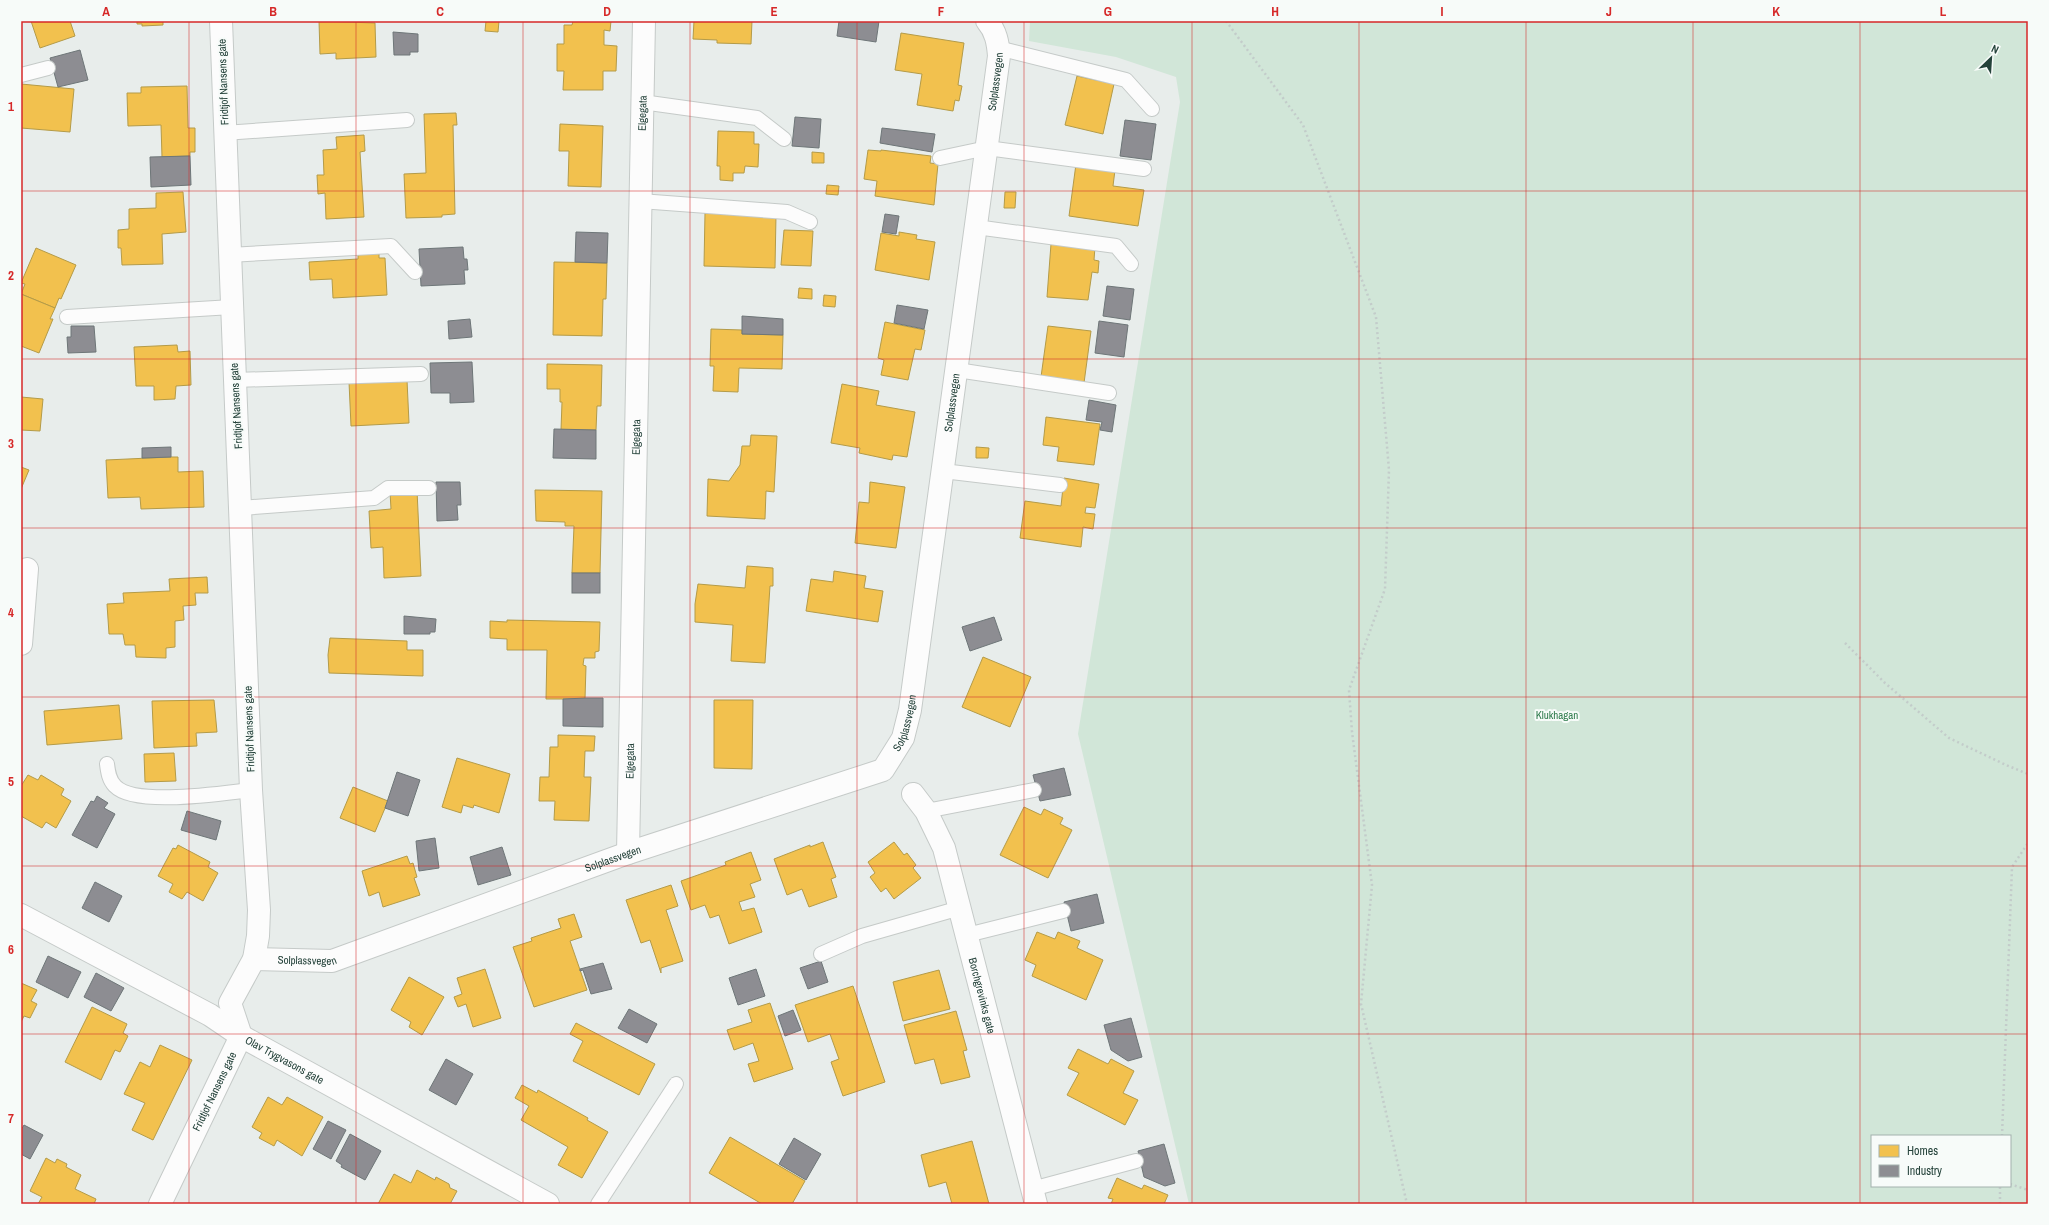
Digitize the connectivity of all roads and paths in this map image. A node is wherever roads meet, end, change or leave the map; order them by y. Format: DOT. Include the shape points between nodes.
graph roads {
  1 [pos="221,21"];
  2 [pos="644,21"];
  3 [pos="987,21"];
  4 [pos="1226,21"];
  5 [pos="998,48"];
  6 [pos="48,68"];
  7 [pos="21,75"];
  8 [pos="642,102"];
  9 [pos="1152,109"];
  10 [pos="407,120"];
  11 [pos="224,133"];
  12 [pos="784,139"];
  13 [pos="987,148"];
  14 [pos="940,158"];
  15 [pos="1144,169"];
  16 [pos="640,201"];
  17 [pos="810,222"];
  18 [pos="976,227"];
  19 [pos="229,255"];
  20 [pos="1131,264"];
  21 [pos="415,272"];
  22 [pos="232,307"];
  23 [pos="66,317"];
  24 [pos="957,370"];
  25 [pos="421,374"];
  26 [pos="235,380"];
  27 [pos="1108,393"];
  28 [pos="943,471"];
  29 [pos="1060,485"];
  30 [pos="429,488"];
  31 [pos="241,508"];
  32 [pos="27,569"];
  33 [pos="1845,643"];
  34 [pos="21,644"];
  35 [pos="107,764"];
  36 [pos="2028,774"];
  37 [pos="251,790"];
  38 [pos="1034,790"];
  39 [pos="920,802"];
  40 [pos="2028,843"];
  41 [pos="628,853"];
  42 [pos="960,908"];
  43 [pos="1063,911"];
  44 [pos="21,915"];
  45 [pos="967,936"];
  46 [pos="821,954"];
  47 [pos="254,959"];
  48 [pos="241,1036"];
  49 [pos="676,1084"];
  50 [pos="2002,1135"];
  51 [pos="1136,1161"];
  52 [pos="2011,1184"];
  53 [pos="2000,1187"];
  54 [pos="2028,1190"];
  55 [pos="1034,1196"];
  56 [pos="160,1204"];
  57 [pos="548,1204"];
  58 [pos="598,1204"];
  59 [pos="1407,1204"];
  60 [pos="2000,1204"];
  1 -- 11 [label="street, Fridtjof Nansens gate"];
  2 -- 8 [label="street, Elgegata"];
  3 -- 5 [label="street, Solplassvegen" via="997,39"];
  4 -- 59 [label="path" via="1303,125 1376,317 1389,470 1385,589 1349,690 1372,885 1361,1004"];
  5 -- 9 [label="lane" via="1126,80"];
  5 -- 13 [label="street, Solplassvegen"];
  6 -- 7 [label="lane"];
  8 -- 12 [label="lane" via="757,118"];
  8 -- 16 [label="street, Elgegata"];
  10 -- 11 [label="lane"];
  11 -- 19 [label="street, Fridtjof Nansens gate"];
  13 -- 14 [label="lane"];
  13 -- 15 [label="lane"];
  13 -- 18 [label="street, Solplassvegen"];
  16 -- 17 [label="lane" via="787,212"];
  16 -- 41 [label="street, Elgegata"];
  18 -- 20 [label="lane" via="1116,246"];
  18 -- 24 [label="street, Solplassvegen"];
  19 -- 21 [label="lane" via="391,246"];
  19 -- 22 [label="street, Fridtjof Nansens gate"];
  22 -- 23 [label="lane"];
  22 -- 26 [label="street, Fridtjof Nansens gate"];
  24 -- 27 [label="lane"];
  24 -- 28 [label="street, Solplassvegen"];
  25 -- 26 [label="lane"];
  26 -- 31 [label="street, Fridtjof Nansens gate"];
  28 -- 29 [label="lane"];
  28 -- 41 [label="street, Solplassvegen" via="910,710 903,738 883,770"];
  30 -- 31 [label="lane" via="388,488 374,498"];
  31 -- 37 [label="street, Fridtjof Nansens gate"];
  32 -- 34 [label="street"];
  33 -- 36 [label="path" via="1885,683 1949,738"];
  35 -- 37 [label="lane" via="109,777 116,787 134,796 162,798"];
  37 -- 47 [label="street, Fridtjof Nansens gate" via="258,910"];
  38 -- 39 [label="lane"];
  39 -- 42 [label="street, Borchgrevinks gate" via="944,848"];
  40 -- 50 [label="path" via="2012,867"];
  41 -- 47 [label="street, Solplassvegen" via="332,961"];
  42 -- 45 [label="street, Borchgrevinks gate"];
  42 -- 46 [label="lane" via="862,936"];
  43 -- 45 [label="lane"];
  44 -- 48 [label="street, Olav Trygvasons gate" via="210,1015"];
  45 -- 55 [label="street, Borchgrevinks gate"];
  47 -- 48 [label="street, Fridtjof Nansens gate" via="230,1003"];
  48 -- 56 [label="street, Fridtjof Nansens gate"];
  48 -- 57 [label="street, Olav Trygvasons gate"];
  49 -- 58 [label="lane"];
  51 -- 55 [label="lane"];
  52 -- 54 [label="path"];
  53 -- 60 [label="path"];
}
